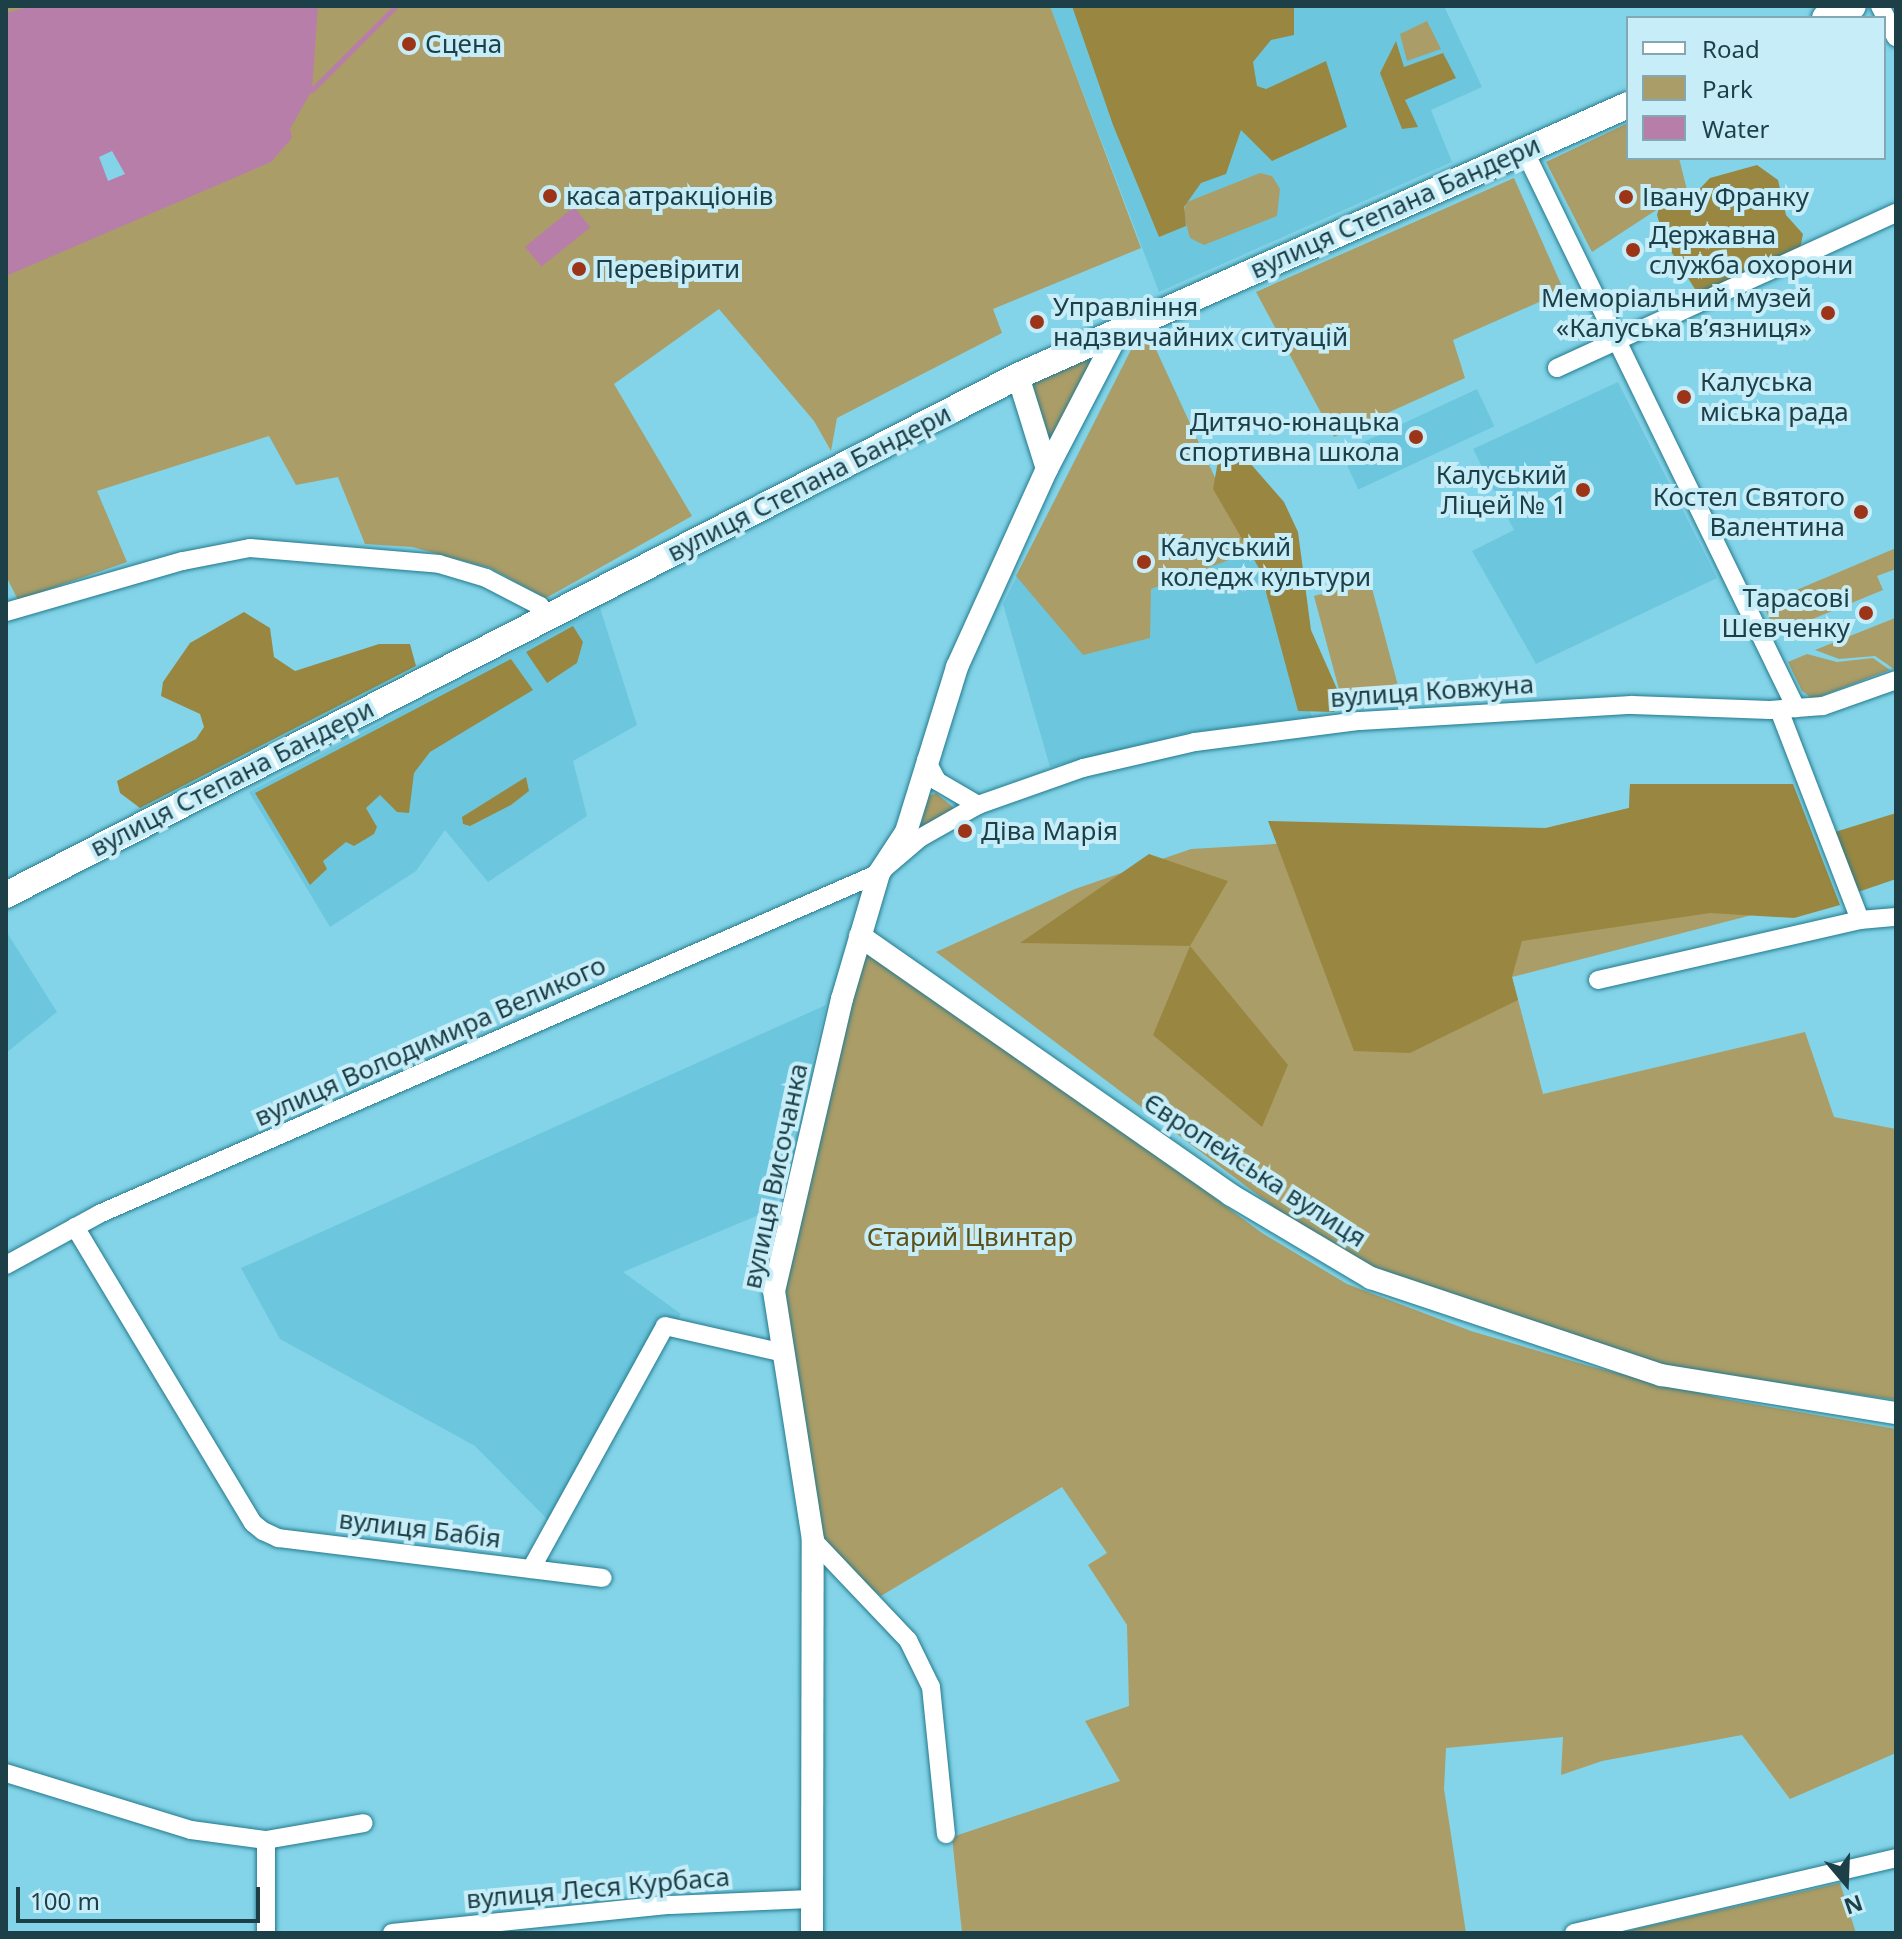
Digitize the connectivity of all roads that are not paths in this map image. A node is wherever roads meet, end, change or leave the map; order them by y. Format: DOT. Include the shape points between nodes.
graph roads {
  1 [pos="1853,6"];
  2 [pos="1830,16"];
  3 [pos="1886,18"];
  4 [pos="1896,37"];
  5 [pos="1626,106"];
  6 [pos="1524,150"];
  7 [pos="1896,213"];
  8 [pos="1121,327"];
  9 [pos="1617,341"];
  10 [pos="1557,368"];
  11 [pos="1018,376"];
  12 [pos="1047,469"];
  13 [pos="6,612"];
  14 [pos="546,617"];
  15 [pos="1896,680"];
  16 [pos="1787,709"];
  17 [pos="926,760"];
  18 [pos="978,805"];
  19 [pos="879,873"];
  20 [pos="6,895"];
  21 [pos="1896,917"];
  22 [pos="1860,920"];
  23 [pos="860,936"];
  24 [pos="1598,980"];
  25 [pos="75,1227"];
  26 [pos="6,1265"];
  27 [pos="784,1353"];
  28 [pos="1896,1413"];
  29 [pos="813,1540"];
  30 [pos="531,1569"];
  31 [pos="603,1578"];
  32 [pos="6,1773"];
  33 [pos="364,1823"];
  34 [pos="946,1834"];
  35 [pos="266,1840"];
  36 [pos="1896,1858"];
  37 [pos="810,1899"];
  38 [pos="266,1933"];
  39 [pos="392,1933"];
  40 [pos="812,1933"];
  41 [pos="1574,1933"];
  1 -- 2 [label="main road"];
  3 -- 4 [label="street"];
  5 -- 6 [label="main road, вулиця Степана Бандери"];
  6 -- 8 [label="main road, вулиця Степана Бандери"];
  6 -- 9 [label="street"];
  7 -- 9 [label="street"];
  8 -- 11 [label="main road, вулиця Степана Бандери"];
  8 -- 12 [label="street, вулиця Височанка"];
  9 -- 10 [label="street"];
  9 -- 16 [label="street"];
  11 -- 12 [label="street"];
  11 -- 14 [label="main road, вулиця Степана Бандери"];
  12 -- 17 [label="street, вулиця Височанка" via="957,667"];
  13 -- 14 [label="street" via="250,548 439,564 486,578 540,606"];
  14 -- 20 [label="main road, вулиця Степана Бандери"];
  15 -- 16 [label="street, вулиця Ковжуна" via="1823,706"];
  16 -- 18 [label="street, вулиця Ковжуна" via="1632,705 1360,721 1195,742 1083,768"];
  16 -- 22 [label="street"];
  17 -- 18 [label="street" via="937,781"];
  17 -- 19 [label="street, вулиця Височанка" via="906,832"];
  18 -- 19 [label="street, вулиця Ковжуна" via="920,838"];
  19 -- 23 [label="street, вулиця Височанка"];
  19 -- 25 [label="street, вулиця Володимира Великого"];
  21 -- 22 [label="street"];
  22 -- 24 [label="street"];
  23 -- 27 [label="street, вулиця Височанка" via="774,1291"];
  23 -- 28 [label="street, Європейська вулиця" via="1231,1195 1371,1278 1661,1375"];
  25 -- 26 [label="street, вулиця Володимира Великого"];
  25 -- 30 [label="street, вулиця Бабія" via="253,1523 263,1531 278,1538"];
  27 -- 29 [label="street, вулиця Височанка"];
  27 -- 30 [label="street, вулиця Бабія" via="665,1326"];
  29 -- 34 [label="street" via="908,1640 931,1687"];
  29 -- 37 [label="street, вулиця Височанка"];
  30 -- 31 [label="street"];
  32 -- 35 [label="street" via="191,1830"];
  33 -- 35 [label="street"];
  35 -- 38 [label="street"];
  36 -- 41 [label="street"];
  37 -- 39 [label="street, вулиця Леся Курбаса" via="670,1905"];
  37 -- 40 [label="street, вулиця Височанка"];
}
